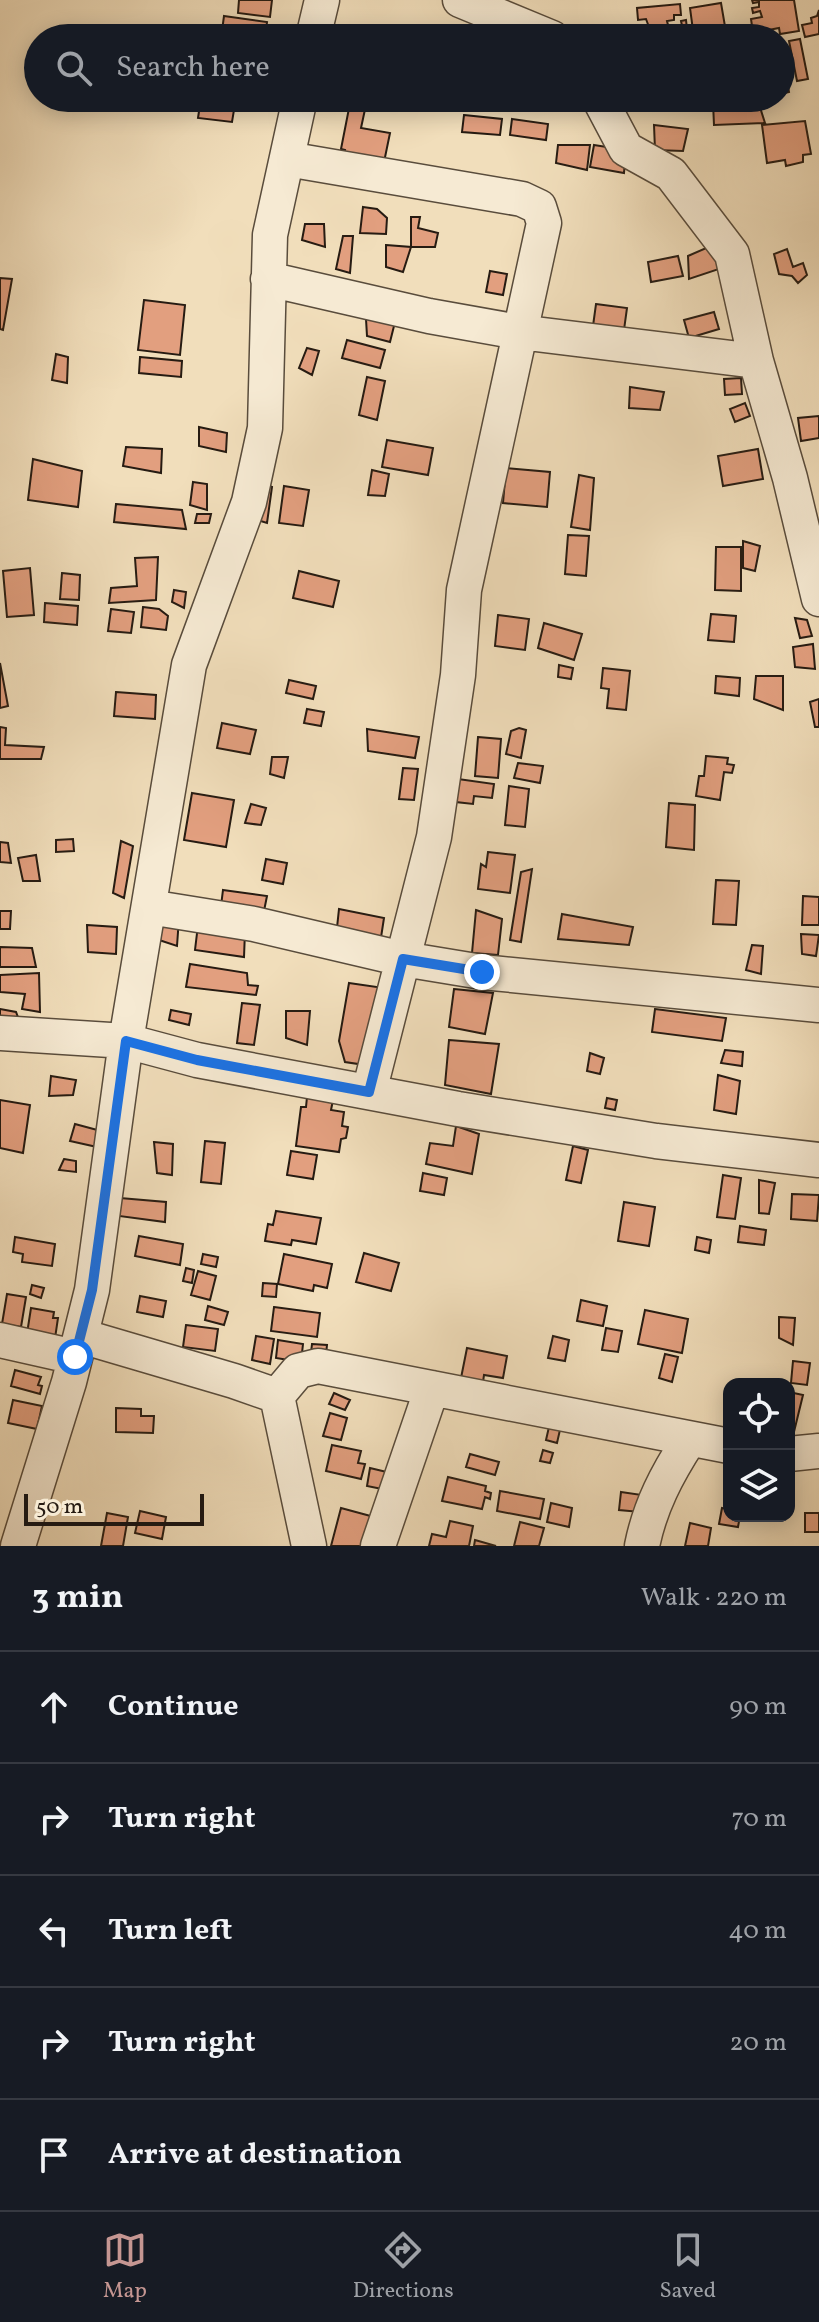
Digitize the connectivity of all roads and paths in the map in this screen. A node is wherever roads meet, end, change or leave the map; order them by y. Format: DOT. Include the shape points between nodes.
graph roads {
  1 [pos="322,0"];
  2 [pos="460,0"];
  3 [pos="316,24"];
  4 [pos="518,24"];
  5 [pos="297,112"];
  6 [pos="606,112"];
  7 [pos="287,159"];
  8 [pos="268,279"];
  9 [pos="519,332"];
  10 [pos="756,361"];
  11 [pos="819,599"];
  12 [pos="149,907"];
  13 [pos="403,959"];
  14 [pos="819,1005"];
  15 [pos="0,1033"];
  16 [pos="126,1041"];
  17 [pos="369,1092"];
  18 [pos="819,1160"];
  19 [pos="0,1340"];
  20 [pos="78,1347"];
  21 [pos="432,1388"];
  22 [pos="277,1396"];
  23 [pos="689,1440"];
  24 [pos="723,1445"];
  25 [pos="819,1451"];
  26 [pos="795,1453"];
  27 [pos="18,1546"];
  28 [pos="309,1546"];
  29 [pos="378,1546"];
  30 [pos="642,1546"];
  1 -- 3 [label="street"];
  2 -- 4 [label="street"];
  5 -- 7 [label="street"];
  6 -- 10 [label="street" via="626,149 671,174 732,254"];
  7 -- 8 [label="street" via="270,235"];
  7 -- 9 [label="street" via="522,199 539,207 544,223"];
  8 -- 9 [label="street"];
  8 -- 12 [label="street" via="265,428 249,502 189,665"];
  9 -- 10 [label="street"];
  9 -- 13 [label="street" via="464,590 458,675 434,837"];
  10 -- 11 [label="street"];
  12 -- 13 [label="street" via="254,924"];
  12 -- 16 [label="street"];
  13 -- 14 [label="street" via="482,972"];
  13 -- 17 [label="street"];
  15 -- 16 [label="street"];
  16 -- 17 [label="street" via="197,1060"];
  16 -- 20 [label="street" via="92,1290"];
  17 -- 18 [label="street" via="656,1141"];
  19 -- 20 [label="street"];
  20 -- 22 [label="street" via="234,1381"];
  20 -- 27 [label="street"];
  21 -- 22 [label="street" via="318,1366 298,1371"];
  21 -- 23 [label="street"];
  21 -- 29 [label="street"];
  22 -- 28 [label="street"];
  23 -- 24 [label="street"];
  23 -- 30 [label="street" via="660,1486"];
  25 -- 26 [label="street"];
}
